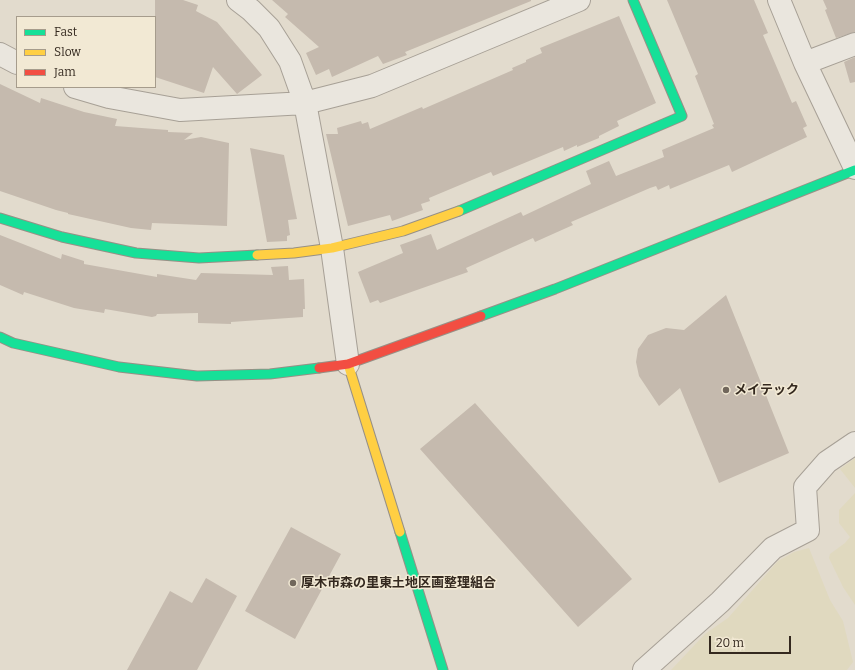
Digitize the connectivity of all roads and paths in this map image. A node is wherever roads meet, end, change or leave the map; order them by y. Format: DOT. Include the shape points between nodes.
graph roads {
  1 [pos="238,0"];
  2 [pos="579,0"];
  3 [pos="633,0"];
  4 [pos="779,0"];
  5 [pos="855,44"];
  6 [pos="0,54"];
  7 [pos="16,62"];
  8 [pos="805,64"];
  9 [pos="79,88"];
  10 [pos="305,103"];
  11 [pos="855,169"];
  12 [pos="0,218"];
  13 [pos="332,248"];
  14 [pos="0,337"];
  15 [pos="348,364"];
  16 [pos="855,443"];
  17 [pos="443,670"];
  18 [pos="644,670"];
  1 -- 10 [label="street" via="269,28 290,61"];
  2 -- 10 [label="street" via="372,86"];
  3 -- 13 [label="street" via="682,116 475,205 403,231"];
  4 -- 8 [label="street"];
  5 -- 8 [label="street"];
  6 -- 7 [label="street"];
  8 -- 11 [label="street"];
  9 -- 10 [label="street" via="109,98 180,110"];
  10 -- 13 [label="street"];
  11 -- 15 [label="street" via="555,289"];
  12 -- 13 [label="street" via="62,237 136,252 199,258 287,254"];
  13 -- 15 [label="street"];
  14 -- 15 [label="street" via="119,368 197,376 270,374"];
  15 -- 17 [label="street"];
  16 -- 18 [label="street" via="827,462 805,487 808,530 773,548 720,602"];
}
